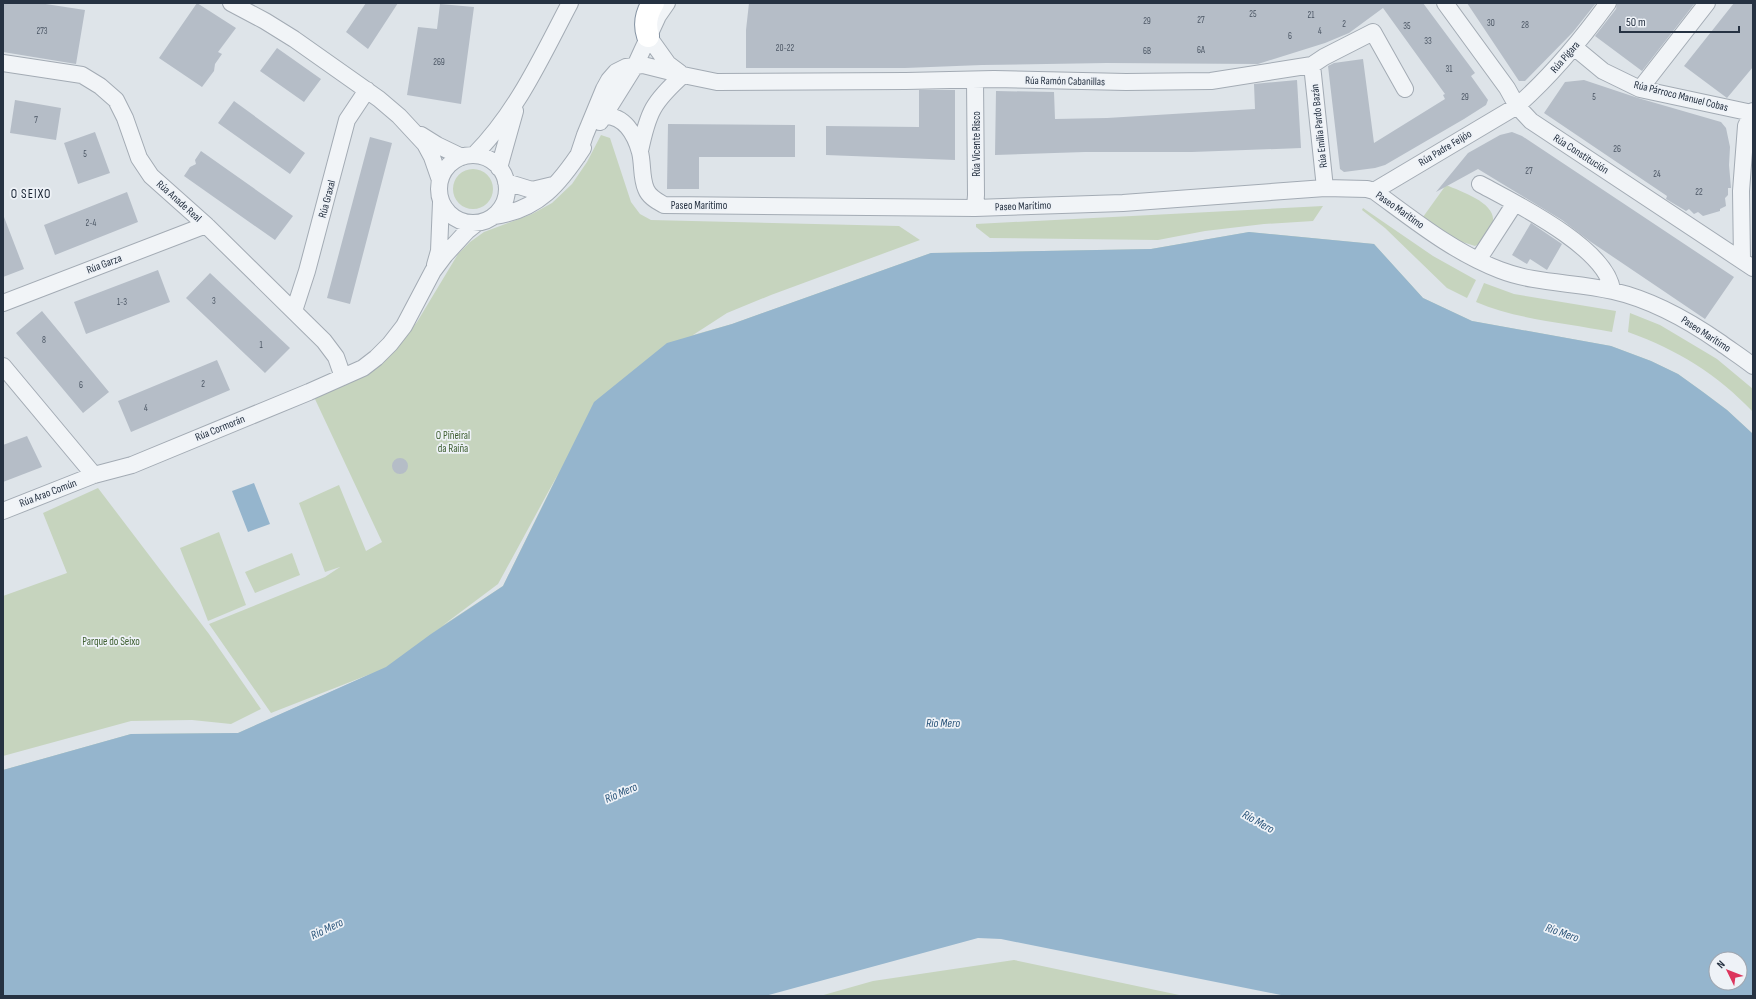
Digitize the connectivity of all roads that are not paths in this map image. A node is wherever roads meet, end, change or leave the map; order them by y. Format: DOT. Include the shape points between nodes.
graph roads {
  1 [pos="231,3"];
  2 [pos="570,3"];
  3 [pos="653,3"];
  4 [pos="667,3"];
  5 [pos="1445,3"];
  6 [pos="1608,3"];
  7 [pos="1707,3"];
  8 [pos="648,36"];
  9 [pos="1574,47"];
  10 [pos="3,63"];
  11 [pos="1312,64"];
  12 [pos="635,66"];
  13 [pos="683,76"];
  14 [pos="975,80"];
  15 [pos="1405,89"];
  16 [pos="1640,89"];
  17 [pos="367,90"];
  18 [pos="520,97"];
  19 [pos="1517,106"];
  20 [pos="1753,112"];
  21 [pos="604,116"];
  22 [pos="415,131"];
  23 [pos="640,151"];
  24 [pos="468,156"];
  25 [pos="578,156"];
  26 [pos="499,168"];
  27 [pos="440,180"];
  28 [pos="506,182"];
  29 [pos="556,184"];
  30 [pos="1480,184"];
  31 [pos="1325,188"];
  32 [pos="1374,191"];
  33 [pos="441,202"];
  34 [pos="1515,203"];
  35 [pos="975,208"];
  36 [pos="494,216"];
  37 [pos="478,223"];
  38 [pos="206,225"];
  39 [pos="1478,260"];
  40 [pos="1747,264"];
  41 [pos="434,271"];
  42 [pos="1612,290"];
  43 [pos="3,303"];
  44 [pos="294,311"];
  45 [pos="3,366"];
  46 [pos="1753,366"];
  47 [pos="343,377"];
  48 [pos="94,475"];
  49 [pos="3,511"];
  1 -- 17 [label="street" via="265,21"];
  2 -- 18 [label="street"];
  3 -- 8 [label="highway" via="646,16"];
  4 -- 8 [label="street"];
  5 -- 19 [label="street, Rúa Constitución" via="1507,88"];
  6 -- 9 [label="street, Rúa Pígara"];
  7 -- 16 [label="street"];
  8 -- 12 [label="street"];
  8 -- 13 [label="street, Rúa Ramón Cabanillas" via="668,64"];
  9 -- 16 [label="street, Rúa Párroco Manuel Cobas" via="1604,71"];
  9 -- 19 [label="street, Rúa Pígara" via="1536,90"];
  10 -- 38 [label="street, Rúa Anade Real" via="82,75 100,86 116,100 139,158 151,176"];
  11 -- 14 [label="street, Rúa Ramón Cabanillas" via="1211,81"];
  11 -- 15 [label="street, Rúa Ramón Cabanillas" via="1373,32"];
  11 -- 31 [label="street, Rúa Emilia Pardo Bazán"];
  12 -- 13 [label="street" via="643,65"];
  12 -- 21 [label="street"];
  12 -- 25 [label="street" via="616,72 609,80"];
  13 -- 14 [label="street, Rúa Ramón Cabanillas" via="717,82"];
  13 -- 23 [label="street" via="667,90 651,112 646,122"];
  14 -- 35 [label="street, Rúa Vicente Risco"];
  16 -- 20 [label="street, Rúa Párroco Manuel Cobas"];
  17 -- 22 [label="street"];
  17 -- 44 [label="street, Rúa Graxal" via="347,120"];
  18 -- 24 [label="street" via="485,145"];
  18 -- 26 [label="street"];
  19 -- 32 [label="street, Rúa Padre Feijóo"];
  19 -- 40 [label="street, Rúa Constitución" via="1531,121"];
  20 -- 40 [label="street" via="1746,126 1741,191"];
  21 -- 23 [label="street, Paseo Marítimo" via="623,120"];
  21 -- 25 [label="street"];
  22 -- 24 [label="street" via="437,145"];
  22 -- 27 [label="street" via="432,157"];
  23 -- 35 [label="street, Paseo Marítimo" via="646,189 664,205"];
  24 -- 26 [label="street" via="488,159"];
  24 -- 27 [label="street" via="448,166"];
  25 -- 29 [label="street"];
  26 -- 28 [label="street"];
  27 -- 33 [label="street"];
  28 -- 29 [label="street" via="532,190"];
  28 -- 36 [label="street" via="505,201"];
  29 -- 36 [label="street" via="530,206"];
  30 -- 34 [label="street"];
  31 -- 32 [label="street, Paseo Marítimo"];
  31 -- 35 [label="street, Paseo Marítimo" via="1122,203"];
  32 -- 39 [label="street, Paseo Marítimo" via="1451,246"];
  33 -- 37 [label="street" via="452,217 468,223"];
  33 -- 41 [label="street, Rúa Cormorán" via="439,251"];
  34 -- 39 [label="street"];
  34 -- 42 [label="street" via="1555,226 1597,261 1611,282"];
  36 -- 37 [label="street"];
  37 -- 41 [label="street, Rúa Cormorán" via="452,246"];
  38 -- 43 [label="street, Rúa Garza"];
  38 -- 44 [label="street, Rúa Anade Real"];
  39 -- 42 [label="street, Paseo Marítimo" via="1500,270 1538,281"];
  41 -- 47 [label="street, Rúa Cormorán" via="404,326 390,344 363,368"];
  42 -- 46 [label="street, Paseo Marítimo" via="1661,306 1695,324"];
  44 -- 47 [label="street, Rúa Anade Real" via="331,350"];
  45 -- 48 [label="street"];
  47 -- 48 [label="street, Rúa Cormorán" via="132,465"];
  48 -- 49 [label="street, Rúa Arao Común"];
}
